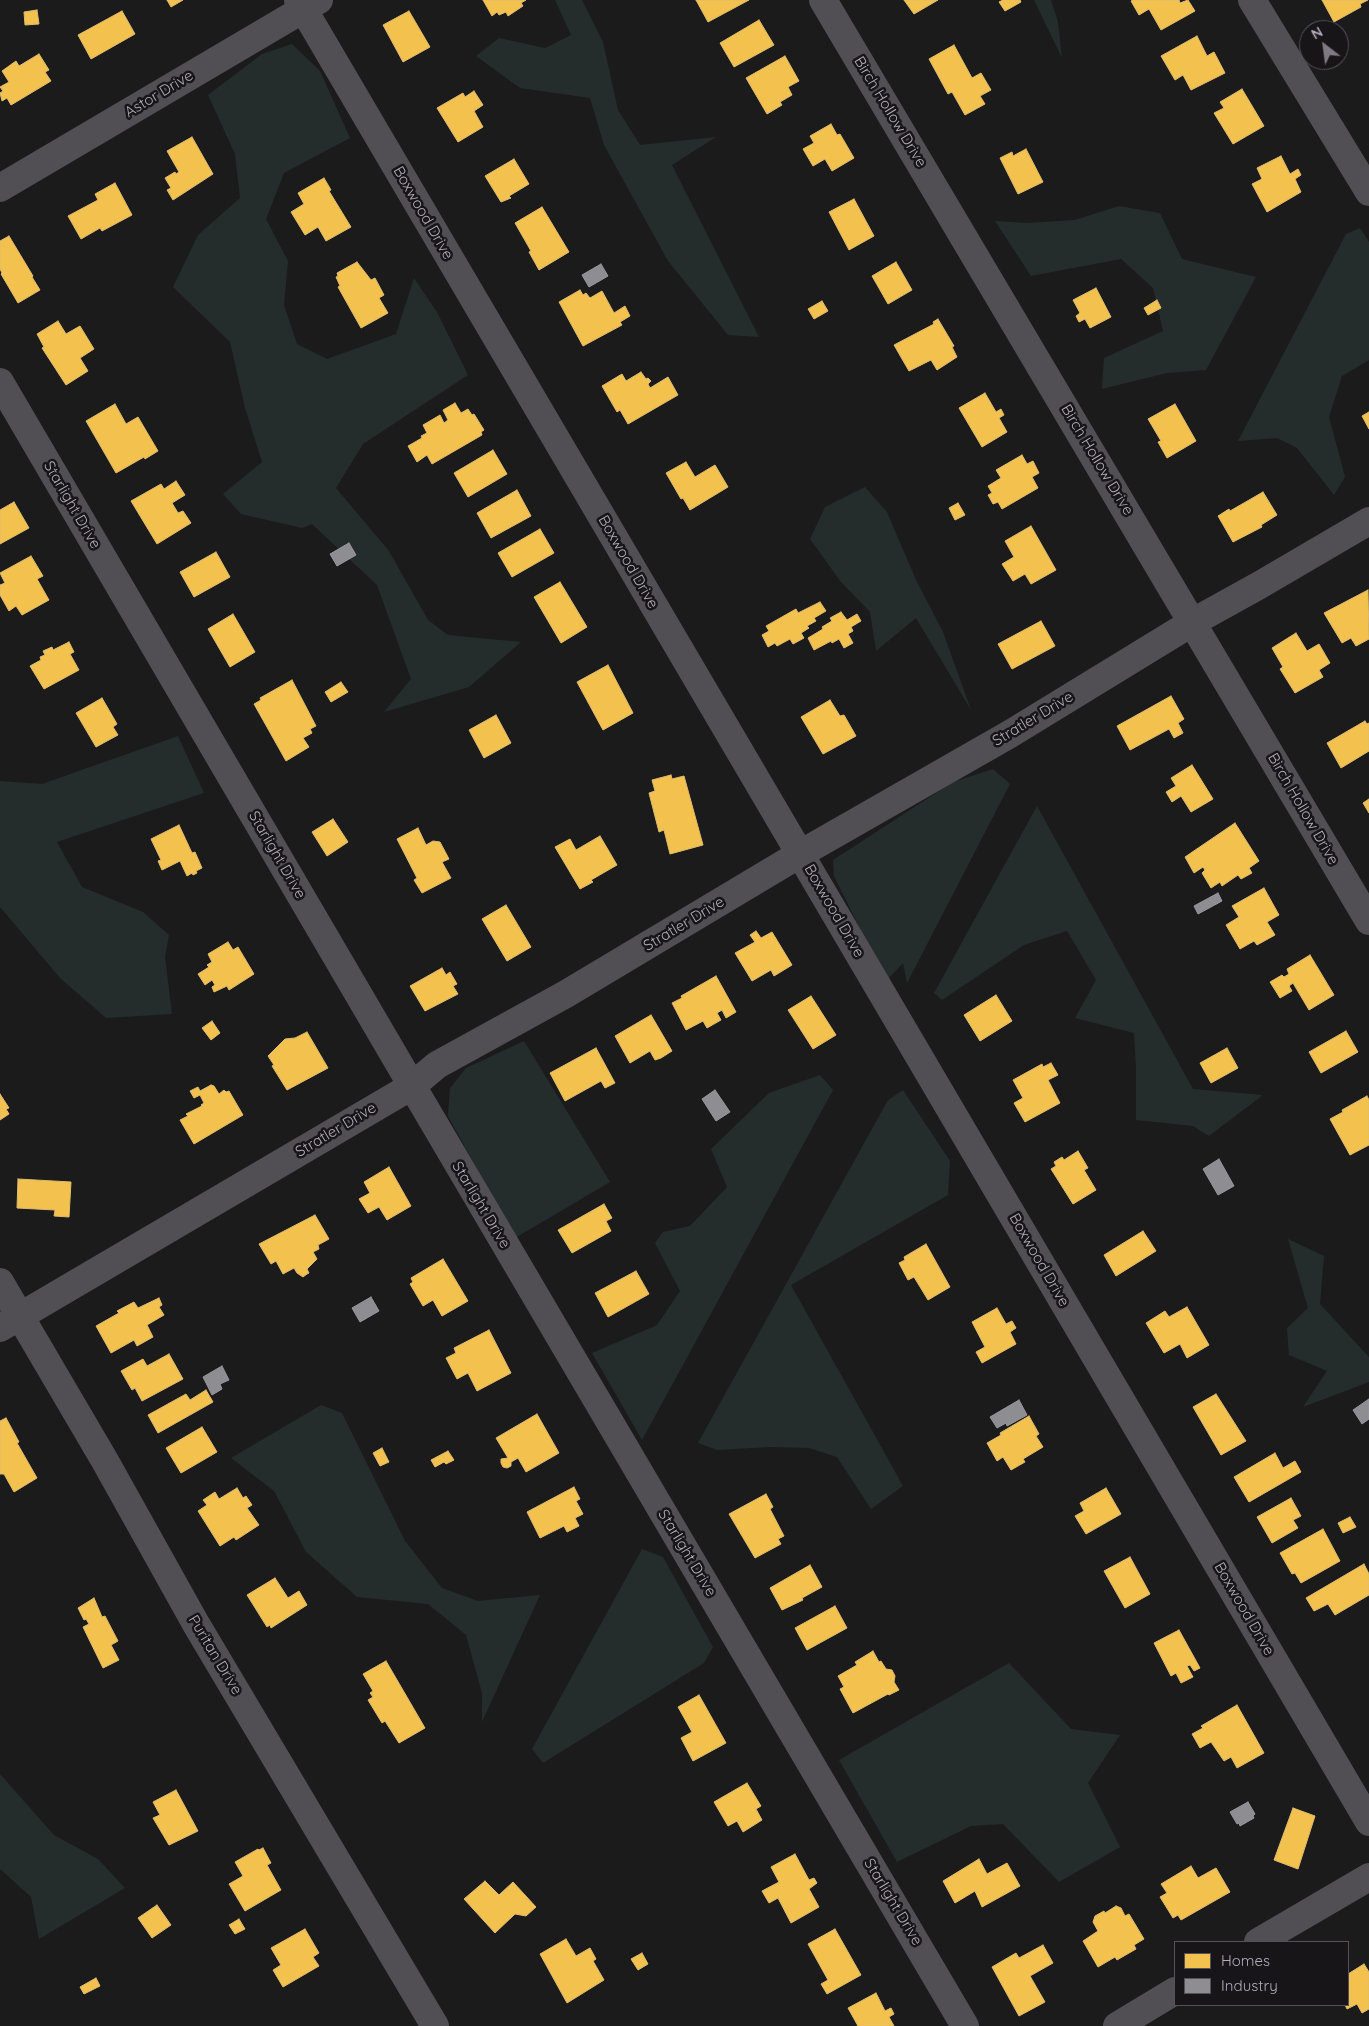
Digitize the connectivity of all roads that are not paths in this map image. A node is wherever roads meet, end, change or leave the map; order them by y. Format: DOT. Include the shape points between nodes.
graph roads {
  1 [pos="823,0"];
  2 [pos="1252,0"];
  3 [pos="306,3"];
  4 [pos="0,188"];
  5 [pos="1369,192"];
  6 [pos="0,382"];
  7 [pos="1369,521"];
  8 [pos="1192,622"];
  9 [pos="800,854"];
  10 [pos="1369,921"];
  11 [pos="412,1086"];
  12 [pos="0,1282"];
  13 [pos="10,1322"];
  14 [pos="1369,1822"];
  15 [pos="1369,1876"];
  16 [pos="1260,1941"];
  17 [pos="1174,1992"];
  18 [pos="435,2026"];
  19 [pos="966,2026"];
  20 [pos="1117,2026"];
  1 -- 8 [label="street, Birch Hollow Drive"];
  2 -- 5 [label="street"];
  3 -- 4 [label="street, Astor Drive"];
  3 -- 9 [label="street, Boxwood Drive"];
  6 -- 11 [label="street, Starlight Drive"];
  7 -- 8 [label="street, Stratler Drive"];
  8 -- 9 [label="street, Stratler Drive" via="1010,734"];
  8 -- 10 [label="street, Birch Hollow Drive"];
  9 -- 11 [label="street, Stratler Drive" via="566,994 437,1065"];
  9 -- 14 [label="street, Boxwood Drive"];
  11 -- 13 [label="street, Stratler Drive"];
  11 -- 19 [label="street, Starlight Drive"];
  12 -- 13 [label="street, Puritan Drive"];
  13 -- 18 [label="street, Puritan Drive" via="104,1461 196,1624"];
  15 -- 16 [label="street"];
  17 -- 20 [label="street"];
}
